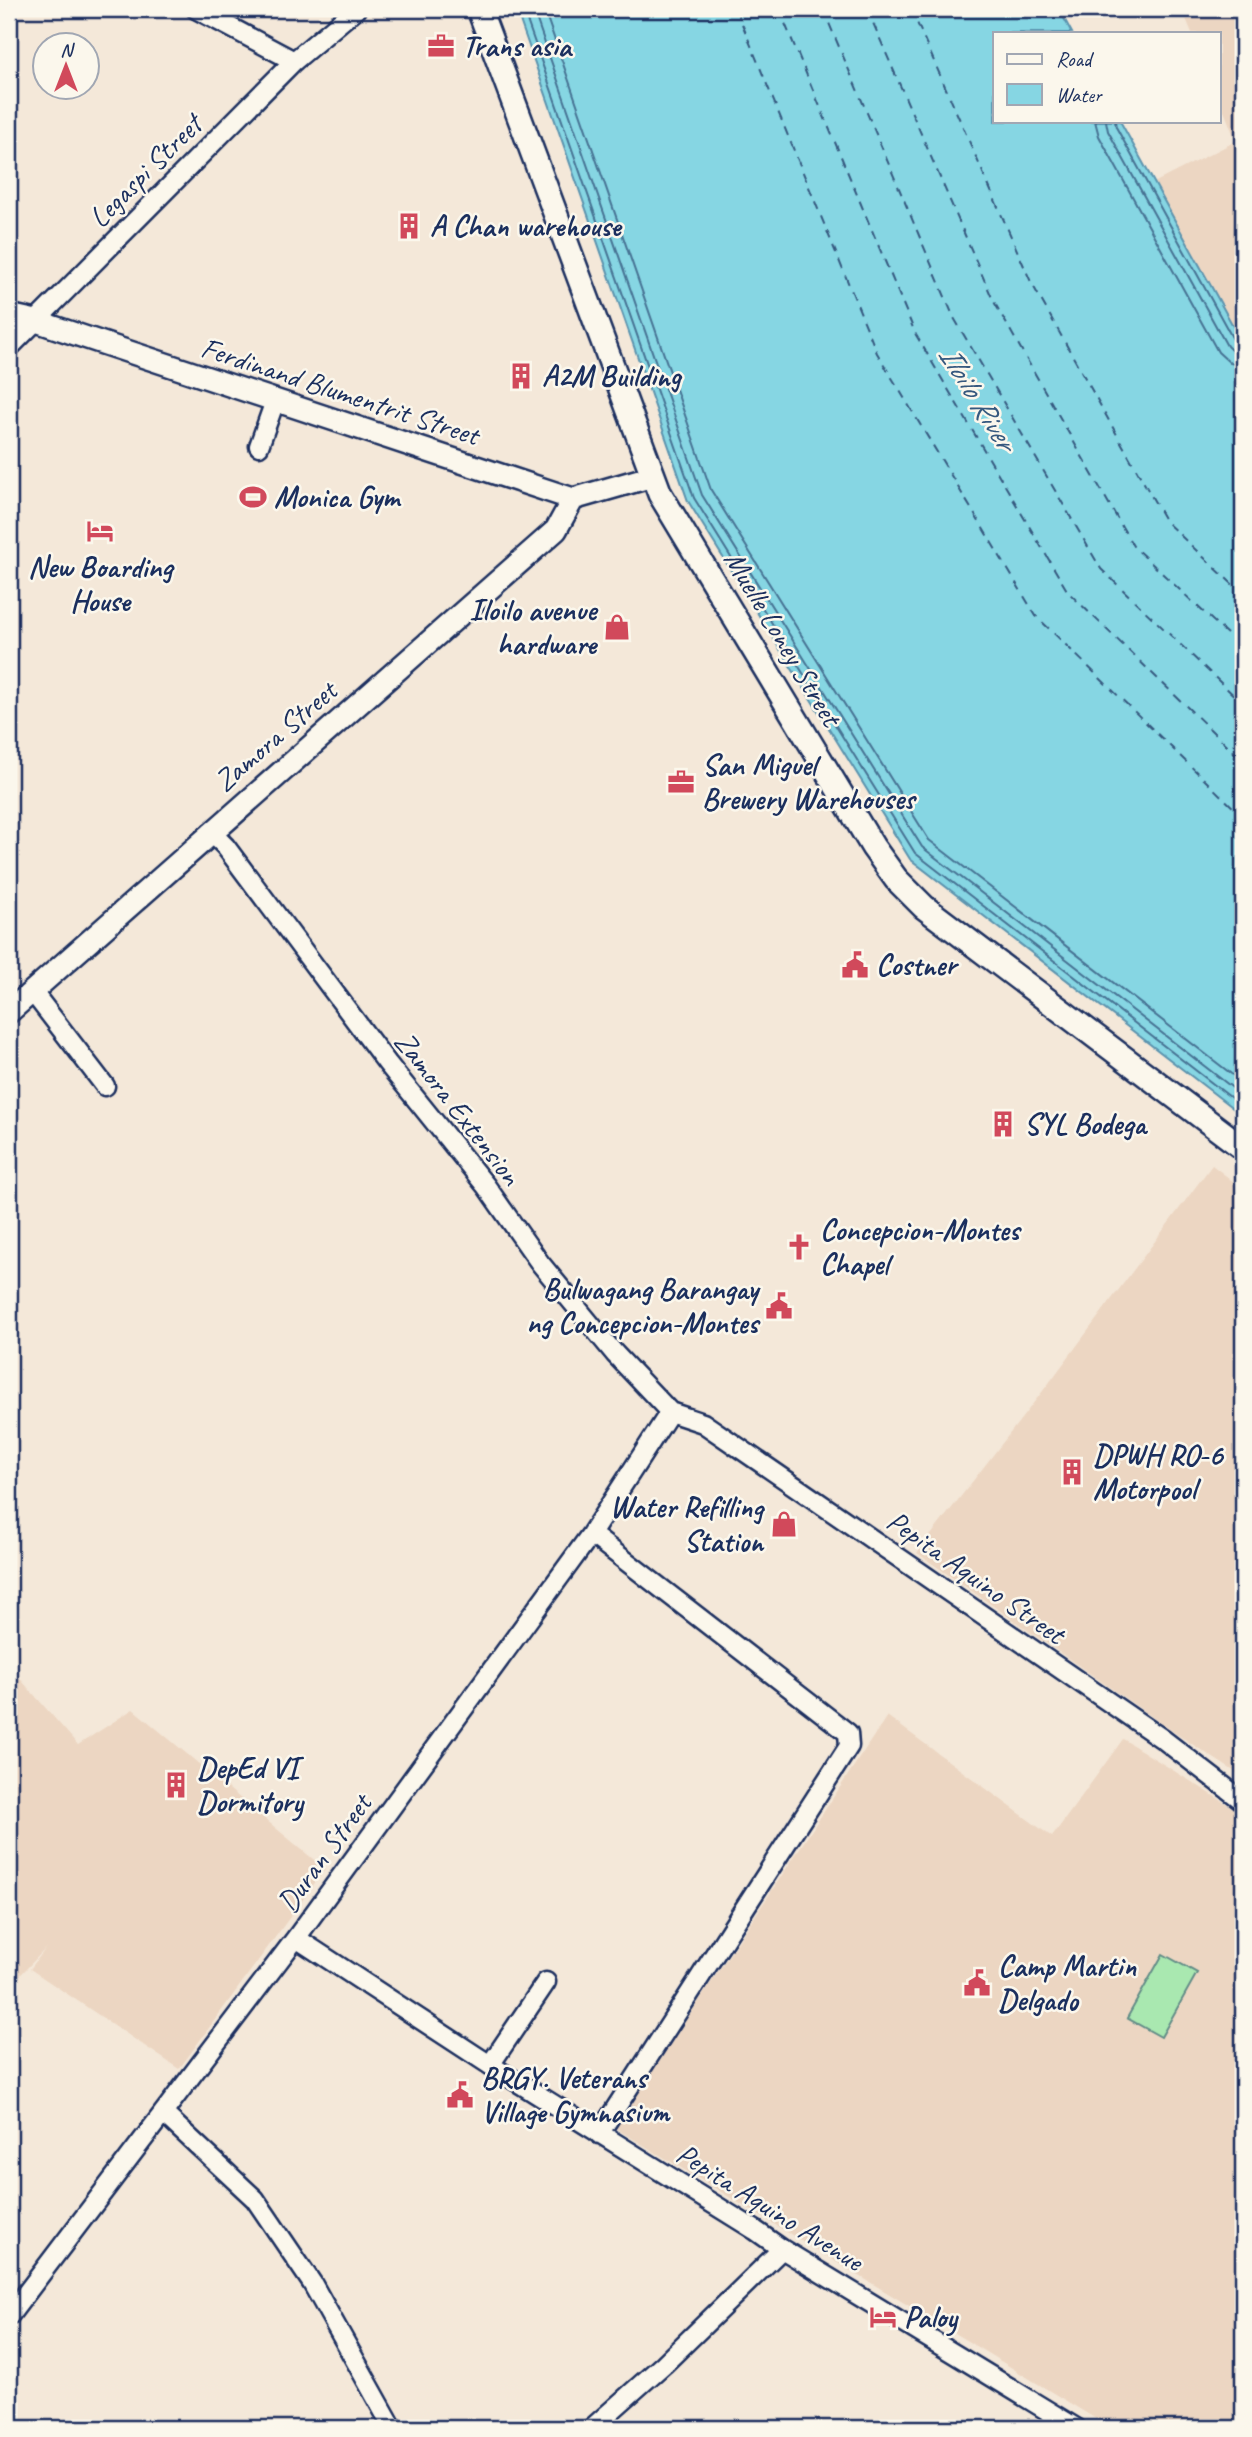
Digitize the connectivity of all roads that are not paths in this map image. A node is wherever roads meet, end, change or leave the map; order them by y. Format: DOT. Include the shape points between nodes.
graph roads {
  1 [pos="197,9"];
  2 [pos="356,9"];
  3 [pos="479,9"];
  4 [pos="294,61"];
  5 [pos="9,314"];
  6 [pos="36,321"];
  7 [pos="9,348"];
  8 [pos="275,401"];
  9 [pos="260,446"];
  10 [pos="653,476"];
  11 [pos="573,499"];
  12 [pos="211,832"];
  13 [pos="32,991"];
  14 [pos="9,1012"];
  15 [pos="105,1086"];
  16 [pos="1243,1149"];
  17 [pos="670,1412"];
  18 [pos="592,1534"];
  19 [pos="1243,1801"];
  20 [pos="296,1938"];
  21 [pos="546,1982"];
  22 [pos="490,2065"];
  23 [pos="163,2113"];
  24 [pos="599,2134"];
  25 [pos="782,2249"];
  26 [pos="9,2316"];
  27 [pos="393,2428"];
  28 [pos="592,2428"];
  29 [pos="1076,2428"];
  1 -- 4 [label="street"];
  2 -- 4 [label="street, Legaspi Street"];
  3 -- 10 [label="main road, Muelle Loney Street"];
  4 -- 6 [label="street, Legaspi Street"];
  5 -- 6 [label="street, Ferdinand Blumentrit Street"];
  6 -- 7 [label="street, Legaspi Street"];
  6 -- 8 [label="street, Ferdinand Blumentrit Street"];
  8 -- 9 [label="street"];
  8 -- 11 [label="street, Ferdinand Blumentrit Street"];
  10 -- 11 [label="street"];
  10 -- 16 [label="main road, Muelle Loney Street" via="896,879 924,907"];
  11 -- 12 [label="street, Zamora Street" via="555,530"];
  12 -- 13 [label="street, Zamora Street"];
  12 -- 17 [label="street, Zamora Extension" via="486,1186 540,1263"];
  13 -- 14 [label="street, Zamora Street"];
  13 -- 15 [label="street"];
  17 -- 18 [label="street, Duran Street"];
  17 -- 19 [label="street, Pepita Aquino Street" via="703,1423 1164,1740"];
  18 -- 20 [label="street, Duran Street"];
  18 -- 24 [label="street" via="848,1733 850,1740"];
  20 -- 22 [label="street, Pepita Aquino Avenue"];
  20 -- 23 [label="street, Duran Street"];
  21 -- 22 [label="street"];
  22 -- 24 [label="street, Pepita Aquino Avenue"];
  23 -- 26 [label="street, Duran Street"];
  23 -- 27 [label="street" via="255,2199 312,2283"];
  24 -- 25 [label="street, Pepita Aquino Avenue"];
  25 -- 28 [label="street"];
  25 -- 29 [label="street, Pepita Aquino Avenue"];
}
